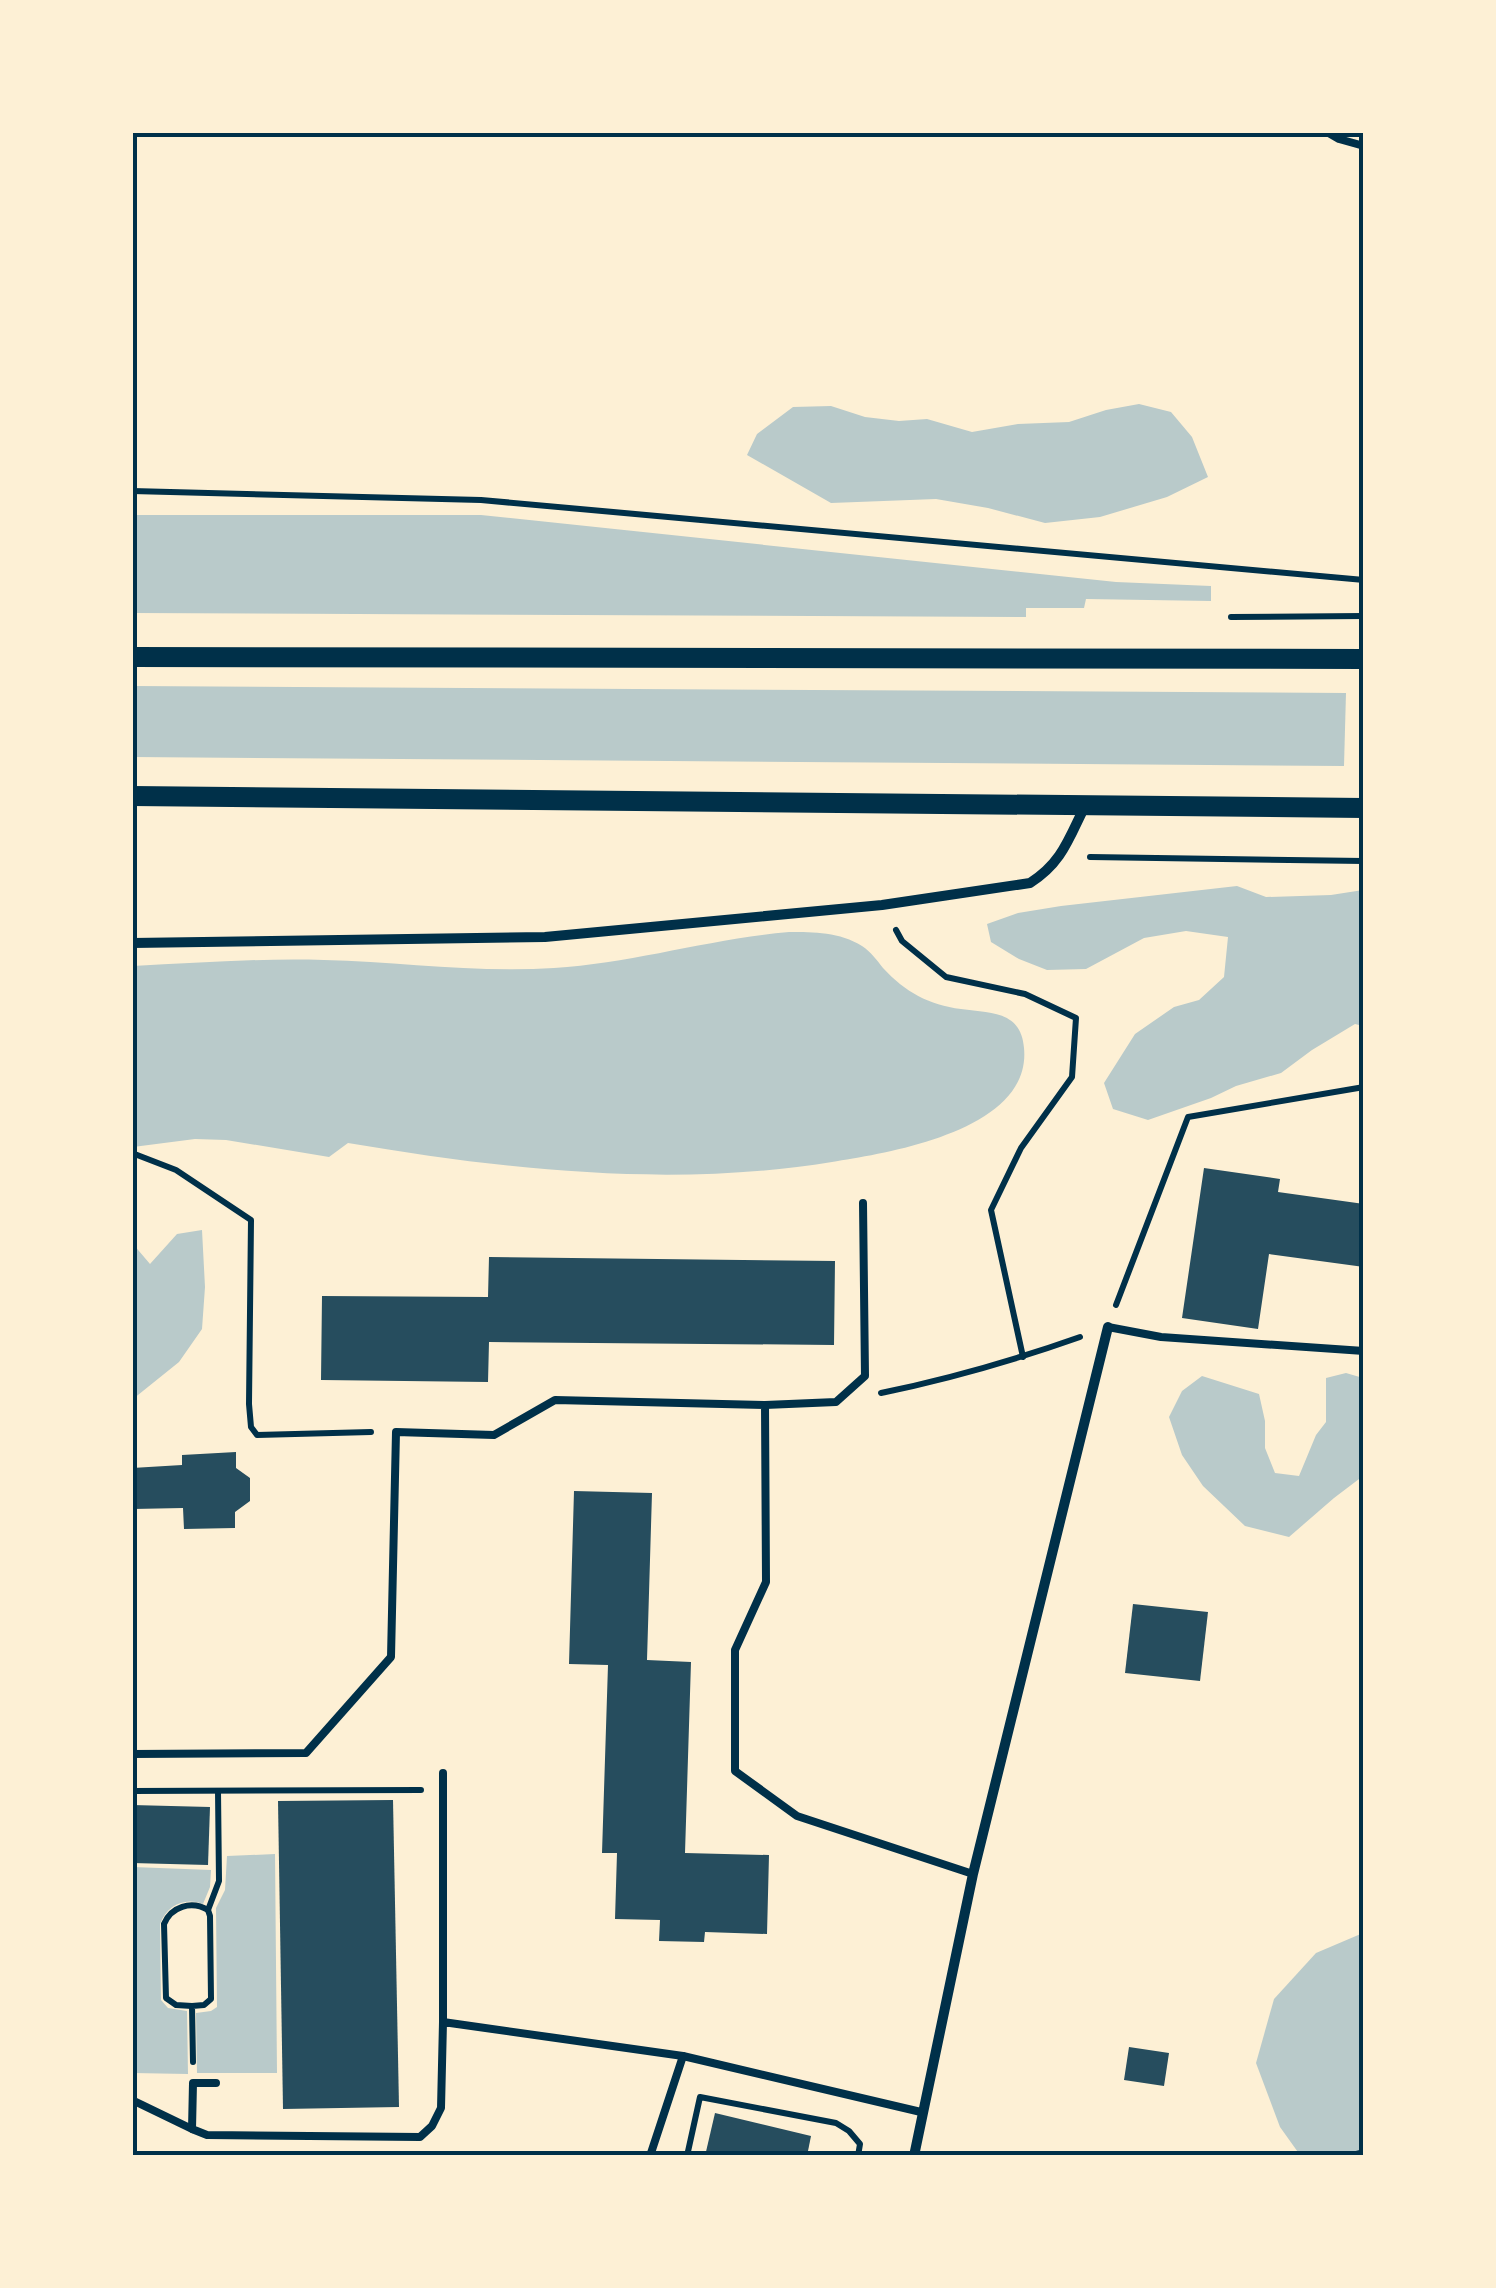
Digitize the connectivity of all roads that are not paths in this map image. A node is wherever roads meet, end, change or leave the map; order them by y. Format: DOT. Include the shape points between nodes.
graph roads {
  1 [pos="1327,132"];
  2 [pos="1364,146"];
  3 [pos="132,657"];
  4 [pos="1364,658"];
  5 [pos="132,796"];
  6 [pos="1085,805"];
  7 [pos="1364,808"];
  8 [pos="132,943"];
  9 [pos="863,1204"];
  10 [pos="1108,1327"];
  11 [pos="1364,1351"];
  12 [pos="766,1406"];
  13 [pos="132,1754"];
  14 [pos="443,1773"];
  15 [pos="973,1874"];
  16 [pos="443,2022"];
  17 [pos="683,2056"];
  18 [pos="216,2083"];
  19 [pos="132,2100"];
  20 [pos="921,2112"];
  21 [pos="192,2130"];
  22 [pos="650,2156"];
  23 [pos="914,2156"];
  1 -- 2 [label="lane"];
  3 -- 4 [label="main road"];
  5 -- 6 [label="main road"];
  6 -- 7 [label="main road"];
  6 -- 8 [label="street" via="1060,856 1030,882 882,905 545,937"];
  9 -- 12 [label="lane" via="864,1376 836,1402"];
  10 -- 11 [label="lane" via="1161,1337"];
  10 -- 15 [label="street"];
  12 -- 13 [label="lane" via="555,1400 494,1435 396,1432 391,1657 306,1754"];
  12 -- 15 [label="lane" via="766,1582 735,1650 735,1771 797,1816"];
  14 -- 16 [label="lane"];
  15 -- 20 [label="street"];
  16 -- 17 [label="lane"];
  16 -- 21 [label="lane" via="441,2108 420,2137"];
  17 -- 20 [label="lane"];
  17 -- 22 [label="lane"];
  18 -- 21 [label="lane" via="193,2083"];
  19 -- 21 [label="lane"];
  20 -- 23 [label="street"];
}
